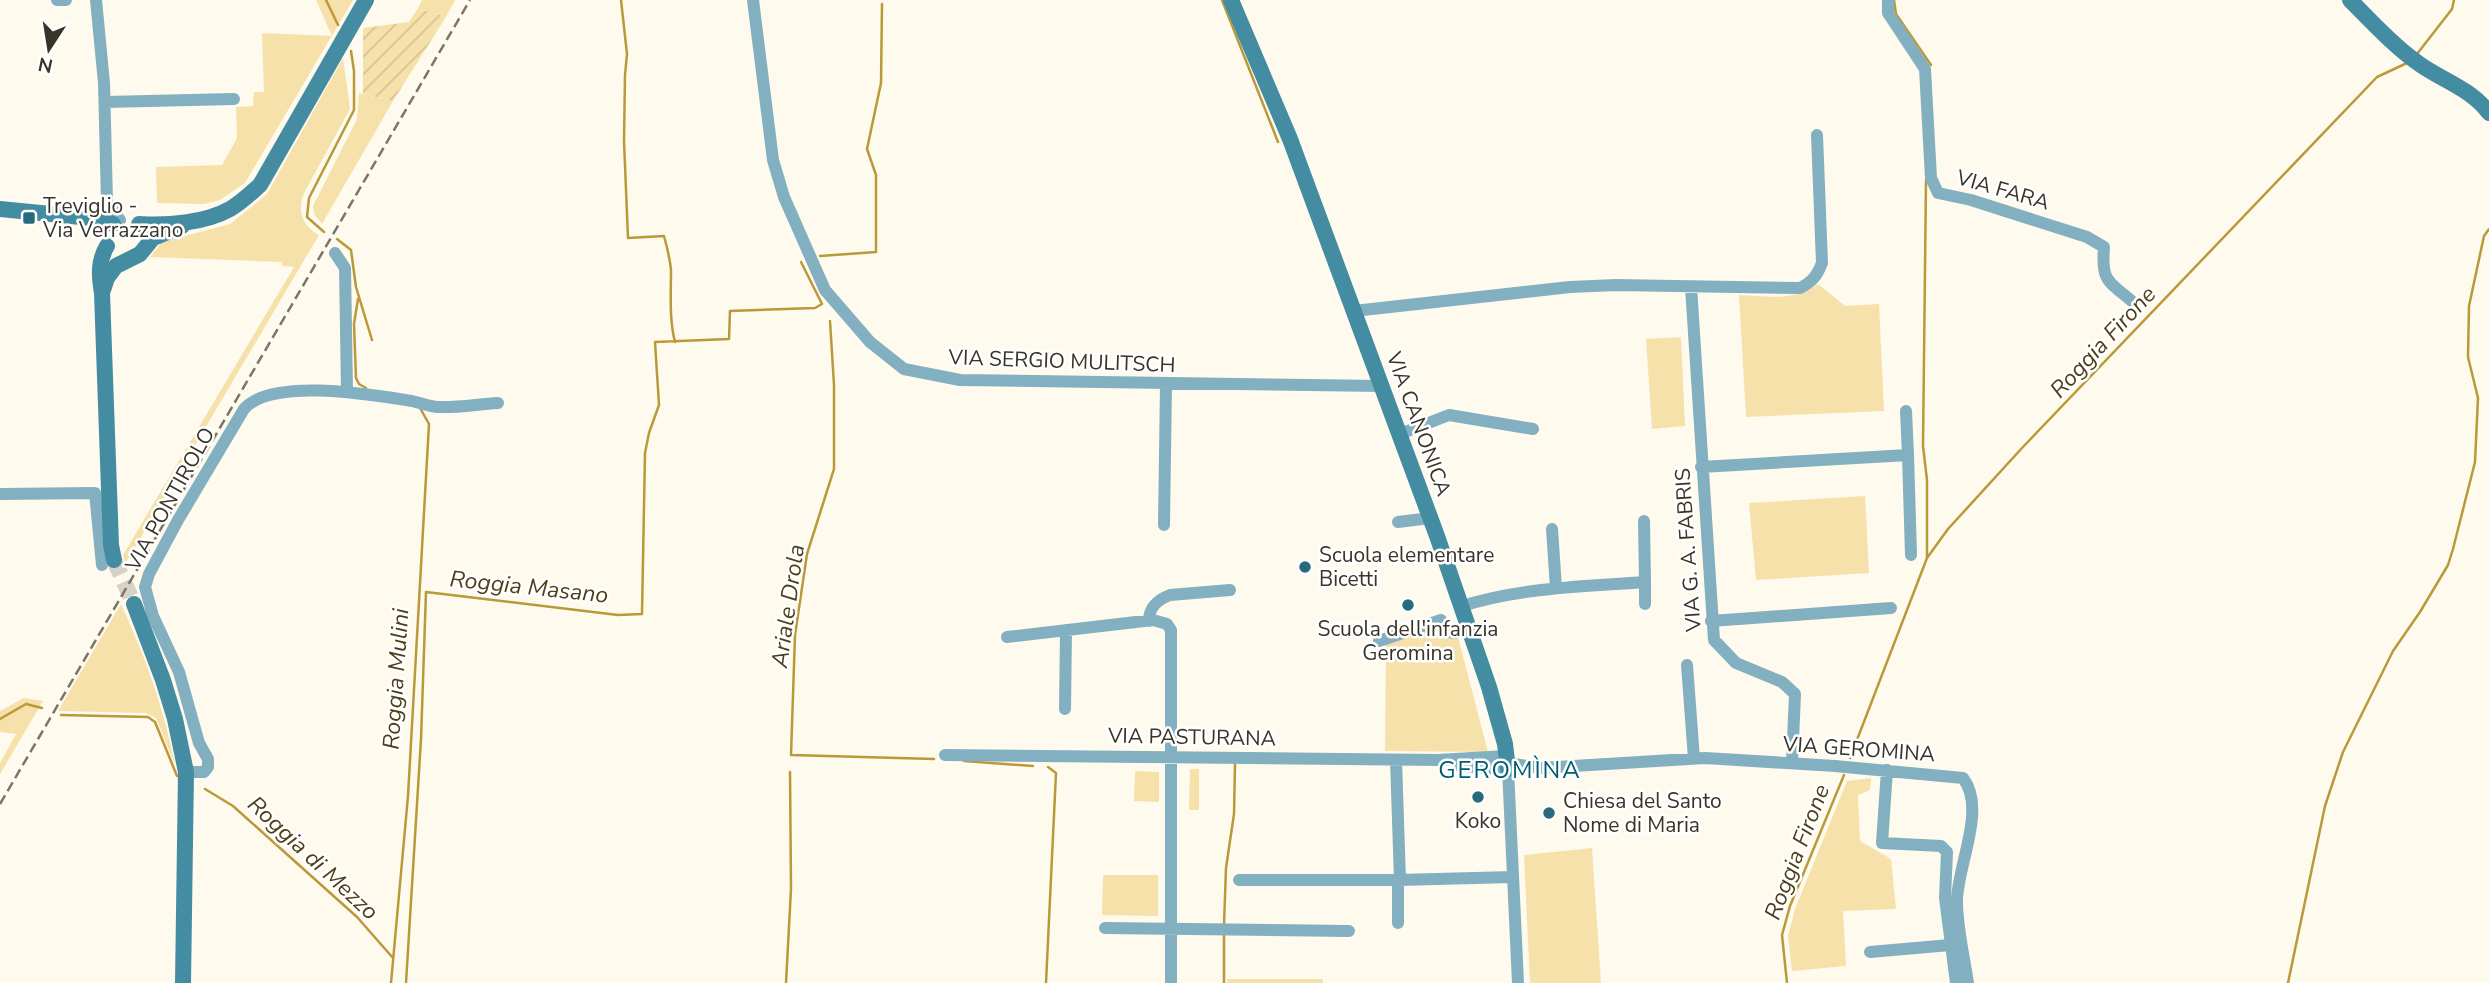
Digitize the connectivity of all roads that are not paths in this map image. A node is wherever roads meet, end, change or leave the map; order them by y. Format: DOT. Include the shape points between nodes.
graph roads {
  1 [pos="57,0"];
  2 [pos="66,0"];
  3 [pos="96,0"];
  4 [pos="366,0"];
  5 [pos="753,0"];
  6 [pos="1231,0"];
  7 [pos="1888,0"];
  8 [pos="2350,0"];
  9 [pos="234,99"];
  10 [pos="104,102"];
  11 [pos="2489,113"];
  12 [pos="1817,135"];
  13 [pos="0,209"];
  14 [pos="57,214"];
  15 [pos="193,221"];
  16 [pos="116,222"];
  17 [pos="139,223"];
  18 [pos="107,243"];
  19 [pos="144,248"];
  20 [pos="335,253"];
  21 [pos="128,259"];
  22 [pos="1691,287"];
  23 [pos="102,293"];
  24 [pos="2134,303"];
  25 [pos="1354,311"];
  26 [pos="1166,384"];
  27 [pos="1382,386"];
  28 [pos="347,391"];
  29 [pos="498,403"];
  30 [pos="1906,411"];
  31 [pos="1533,429"];
  32 [pos="1400,434"];
  33 [pos="1908,455"];
  34 [pos="1701,467"];
  35 [pos="0,494"];
  36 [pos="1430,518"];
  37 [pos="1644,521"];
  38 [pos="1398,522"];
  39 [pos="1164,525"];
  40 [pos="1552,529"];
  41 [pos="1912,555"];
  42 [pos="108,563"];
  43 [pos="1645,582"];
  44 [pos="1556,588"];
  45 [pos="1230,590"];
  46 [pos="134,604"];
  47 [pos="1645,604"];
  48 [pos="1462,606"];
  49 [pos="1891,608"];
  50 [pos="1149,621"];
  51 [pos="1712,621"];
  52 [pos="1469,628"];
  53 [pos="1066,630"];
  54 [pos="1007,637"];
  55 [pos="1379,641"];
  56 [pos="1687,665"];
  57 [pos="1065,709"];
  58 [pos="945,755"];
  59 [pos="1171,756"];
  60 [pos="1694,759"];
  61 [pos="1396,760"];
  62 [pos="1793,763"];
  63 [pos="1507,766"];
  64 [pos="1887,771"];
  65 [pos="186,772"];
  66 [pos="1513,877"];
  67 [pos="1239,880"];
  68 [pos="1399,880"];
  69 [pos="1398,923"];
  70 [pos="1105,928"];
  71 [pos="1171,928"];
  72 [pos="1349,931"];
  73 [pos="1950,945"];
  74 [pos="1870,952"];
  75 [pos="183,983"];
  76 [pos="1171,983"];
  77 [pos="1518,983"];
  78 [pos="1956,983"];
  79 [pos="1968,983"];
  1 -- 2 [label="street"];
  3 -- 10 [label="street"];
  4 -- 15 [label="street" via="260,185 233,208"];
  5 -- 26 [label="street, VIA SERGIO MULITSCH" via="772,150 784,197 825,290 876,347 904,369 961,380"];
  6 -- 25 [label="street, VIA CANONICA" via="1290,139"];
  7 -- 24 [label="street, VIA FARA" via="1888,13 1924,69 1931,178 1938,193 2087,237 2104,247 2105,277"];
  8 -- 11 [label="street" via="2402,51 2477,99"];
  9 -- 10 [label="street"];
  10 -- 16 [label="street" via="107,202"];
  12 -- 22 [label="street" via="1823,254 1818,274 1800,288"];
  13 -- 14 [label="street"];
  14 -- 16 [label="street"];
  14 -- 18 [label="street" via="88,223 101,231"];
  15 -- 17 [label="street"];
  15 -- 19 [label="street" via="153,237"];
  16 -- 17 [label="street"];
  16 -- 18 [label="street" via="107,234"];
  17 -- 19 [label="street" via="146,235"];
  18 -- 21 [label="street" via="115,256"];
  18 -- 23 [label="street, VIA PONTIROLO" via="100,265"];
  19 -- 21 [label="street"];
  20 -- 28 [label="street" via="345,268"];
  21 -- 23 [label="street" via="116,266"];
  22 -- 25 [label="street" via="1570,287"];
  22 -- 34 [label="street, VIA G. A. FABRIS"];
  23 -- 42 [label="street, VIA PONTIROLO"];
  25 -- 27 [label="street, VIA CANONICA"];
  26 -- 27 [label="street, VIA SERGIO MULITSCH"];
  26 -- 39 [label="street"];
  27 -- 32 [label="street, VIA CANONICA"];
  28 -- 29 [label="street, VIA PONTIROLO" via="436,407"];
  28 -- 65 [label="street, VIA PONTIROLO" via="279,393 250,402 149,574 145,587 153,616 179,672 208,759 204,772"];
  30 -- 33 [label="street"];
  31 -- 32 [label="street" via="1449,415"];
  32 -- 36 [label="street, VIA CANONICA"];
  33 -- 34 [label="street"];
  33 -- 41 [label="street"];
  34 -- 51 [label="street, VIA G. A. FABRIS"];
  35 -- 42 [label="street" via="95,493"];
  36 -- 38 [label="street"];
  36 -- 48 [label="street, VIA CANONICA"];
  37 -- 43 [label="street"];
  40 -- 44 [label="street"];
  43 -- 44 [label="street"];
  43 -- 47 [label="street"];
  44 -- 48 [label="street" via="1518,591"];
  45 -- 50 [label="street" via="1162,598 1151,608"];
  46 -- 65 [label="street, VIA PONTIROLO" via="163,680"];
  48 -- 52 [label="street, VIA CANONICA"];
  49 -- 51 [label="street"];
  50 -- 53 [label="street"];
  50 -- 59 [label="street" via="1167,624 1173,636"];
  51 -- 62 [label="street, VIA G. A. FABRIS" via="1714,640 1736,663 1782,682 1795,694"];
  52 -- 55 [label="street" via="1448,632 1441,620"];
  52 -- 63 [label="street, VIA CANONICA" via="1489,687"];
  53 -- 54 [label="street"];
  53 -- 57 [label="street"];
  56 -- 60 [label="street"];
  58 -- 59 [label="street, VIA PASTURANA"];
  59 -- 61 [label="street, VIA PASTURANA"];
  59 -- 71 [label="street"];
  60 -- 62 [label="street, VIA GEROMINA"];
  60 -- 63 [label="street, VIA GEROMINA"];
  61 -- 63 [label="street, VIA PASTURANA"];
  61 -- 68 [label="street"];
  62 -- 64 [label="street, VIA GEROMINA"];
  63 -- 66 [label="street, VIA CANONICA"];
  64 -- 73 [label="street" via="1882,843 1944,848"];
  64 -- 79 [label="street, VIA GEROMINA" via="1958,775 1970,789 1970,835 1956,902"];
  65 -- 75 [label="street, VIA PONTIROLO"];
  66 -- 68 [label="street"];
  66 -- 77 [label="street, VIA CANONICA"];
  67 -- 68 [label="street"];
  68 -- 69 [label="street"];
  70 -- 71 [label="street"];
  71 -- 72 [label="street"];
  71 -- 76 [label="street"];
  73 -- 74 [label="street"];
  73 -- 78 [label="street"];
}
